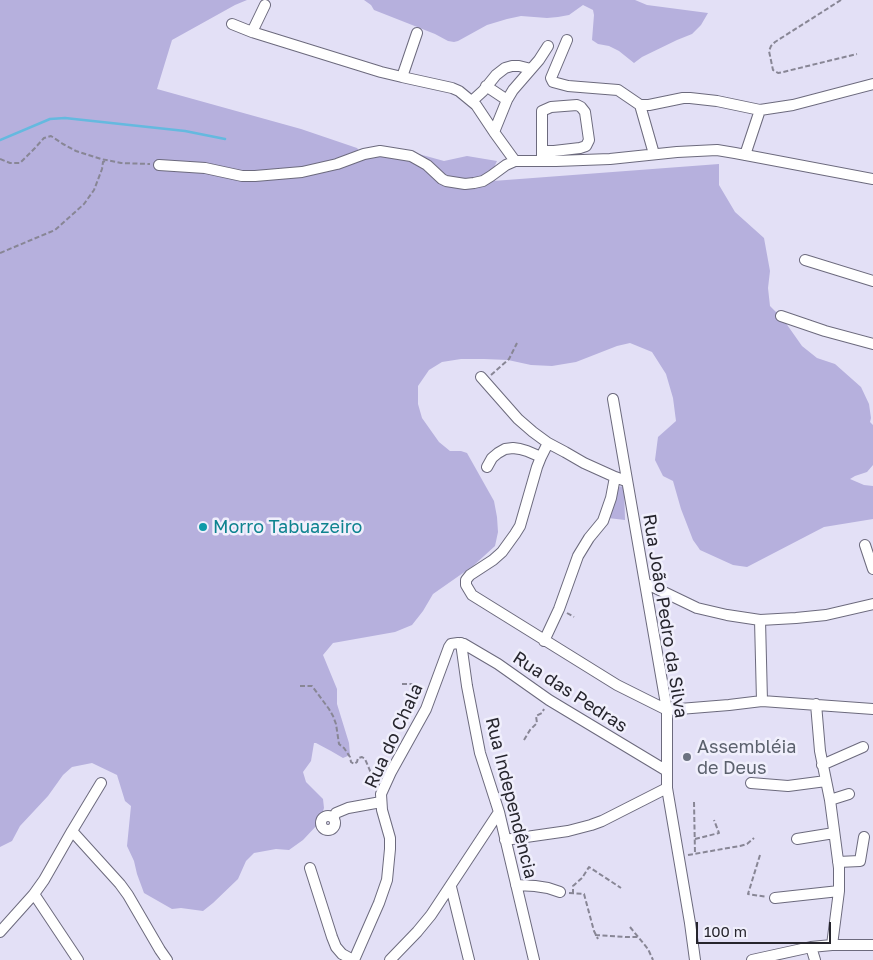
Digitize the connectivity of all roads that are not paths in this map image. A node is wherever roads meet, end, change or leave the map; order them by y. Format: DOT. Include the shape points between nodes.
graph roads {
  1 [pos="265,5"];
  2 [pos="232,24"];
  3 [pos="252,32"];
  4 [pos="417,33"];
  5 [pos="567,40"];
  6 [pos="548,46"];
  7 [pos="531,69"];
  8 [pos="402,77"];
  9 [pos="873,84"];
  10 [pos="486,86"];
  11 [pos="507,100"];
  12 [pos="472,101"];
  13 [pos="640,104"];
  14 [pos="760,110"];
  15 [pos="494,132"];
  16 [pos="654,154"];
  17 [pos="745,155"];
  18 [pos="542,156"];
  19 [pos="510,163"];
  20 [pos="159,165"];
  21 [pos="873,179"];
  22 [pos="805,260"];
  23 [pos="873,281"];
  24 [pos="781,316"];
  25 [pos="873,344"];
  26 [pos="482,379"];
  27 [pos="613,399"];
  28 [pos="548,443"];
  29 [pos="539,462"];
  30 [pos="487,467"];
  31 [pos="615,477"];
  32 [pos="626,481"];
  33 [pos="865,546"];
  34 [pos="873,569"];
  35 [pos="645,583"];
  36 [pos="873,604"];
  37 [pos="760,620"];
  38 [pos="544,641"];
  39 [pos="458,643"];
  40 [pos="762,701"];
  41 [pos="816,704"];
  42 [pos="873,709"];
  43 [pos="667,710"];
  44 [pos="863,747"];
  45 [pos="822,765"];
  46 [pos="667,771"];
  47 [pos="826,780"];
  48 [pos="101,783"];
  49 [pos="751,783"];
  50 [pos="668,788"];
  51 [pos="849,794"];
  52 [pos="381,798"];
  53 [pos="830,800"];
  54 [pos="499,812"];
  55 [pos="333,818"];
  56 [pos="72,831"];
  57 [pos="834,833"];
  58 [pos="864,837"];
  59 [pos="797,839"];
  60 [pos="505,840"];
  61 [pos="838,862"];
  62 [pos="310,868"];
  63 [pos="516,886"];
  64 [pos="451,887"];
  65 [pos="838,891"];
  66 [pos="560,892"];
  67 [pos="34,894"];
  68 [pos="775,898"];
  69 [pos="0,932"];
  70 [pos="832,945"];
  71 [pos="873,945"];
  72 [pos="811,948"];
  73 [pos="694,959"];
  74 [pos="78,960"];
  75 [pos="168,960"];
  76 [pos="353,960"];
  77 [pos="390,960"];
  78 [pos="469,960"];
  79 [pos="534,960"];
  80 [pos="752,960"];
  81 [pos="815,960"];
  1 -- 3 [label="street"];
  2 -- 3 [label="street"];
  3 -- 8 [label="street"];
  4 -- 8 [label="street"];
  5 -- 13 [label="street" via="552,82 618,90"];
  6 -- 7 [label="street"];
  7 -- 10 [label="street" via="519,66 505,68"];
  7 -- 11 [label="street"];
  8 -- 12 [label="street" via="452,88"];
  9 -- 14 [label="street" via="793,105"];
  10 -- 11 [label="street"];
  10 -- 12 [label="street"];
  11 -- 15 [label="street"];
  12 -- 15 [label="street"];
  13 -- 14 [label="street" via="690,98"];
  13 -- 16 [label="street"];
  14 -- 17 [label="street"];
  15 -- 19 [label="street"];
  16 -- 17 [label="street" via="717,150"];
  16 -- 18 [label="street" via="610,160"];
  17 -- 21 [label="street"];
  18 -- 18 [label="street" via="542,111 551,107 581,107 585,112 589,140 586,146"];
  18 -- 19 [label="street"];
  19 -- 20 [label="street" via="474,184 446,181 411,156 380,152 302,172 255,176"];
  22 -- 23 [label="street"];
  24 -- 25 [label="street"];
  26 -- 28 [label="street" via="518,419"];
  27 -- 32 [label="street, Rua João Pedro da Silva"];
  28 -- 29 [label="street"];
  28 -- 31 [label="street"];
  29 -- 30 [label="street" via="527,451 512,448 498,453"];
  29 -- 38 [label="street" via="520,526 502,552 470,575 466,585 472,595"];
  31 -- 32 [label="street"];
  31 -- 38 [label="street" via="603,520 578,556"];
  32 -- 35 [label="street, Rua João Pedro da Silva"];
  33 -- 34 [label="street"];
  35 -- 37 [label="street" via="697,608"];
  35 -- 43 [label="street, Rua João Pedro da Silva"];
  36 -- 37 [label="street" via="826,615"];
  37 -- 40 [label="street"];
  38 -- 43 [label="street" via="617,685"];
  39 -- 46 [label="street, Rua das Pedras" via="498,664 549,700"];
  39 -- 52 [label="street, Rua do Chala" via="449,647 434,692 391,772"];
  39 -- 54 [label="street, Rua Independência" via="480,753"];
  40 -- 41 [label="street"];
  40 -- 43 [label="street"];
  41 -- 42 [label="street"];
  41 -- 45 [label="street"];
  43 -- 46 [label="street, Rua João Pedro da Silva"];
  44 -- 45 [label="street"];
  45 -- 47 [label="street"];
  46 -- 50 [label="street, Rua João Pedro da Silva"];
  47 -- 49 [label="street" via="788,786"];
  47 -- 53 [label="street"];
  48 -- 56 [label="street"];
  50 -- 60 [label="street" via="591,825"];
  50 -- 73 [label="street, Rua João Pedro da Silva"];
  51 -- 53 [label="street"];
  52 -- 55 [label="street" via="336,813"];
  52 -- 76 [label="street, Rua do Chala" via="390,838 387,880"];
  53 -- 57 [label="street"];
  54 -- 60 [label="street, Rua Independência"];
  54 -- 64 [label="street"];
  56 -- 67 [label="street"];
  56 -- 75 [label="street" via="120,884"];
  57 -- 59 [label="street"];
  57 -- 61 [label="street"];
  58 -- 61 [label="street" via="860,862"];
  60 -- 63 [label="street, Rua Independência"];
  61 -- 65 [label="street"];
  62 -- 76 [label="street" via="336,947"];
  63 -- 66 [label="street" via="542,887"];
  63 -- 79 [label="street, Rua Independência"];
  64 -- 77 [label="street" via="417,932"];
  64 -- 78 [label="street"];
  65 -- 68 [label="street"];
  65 -- 70 [label="street"];
  67 -- 69 [label="street"];
  67 -- 74 [label="street"];
  70 -- 71 [label="street"];
  70 -- 72 [label="street"];
  72 -- 80 [label="street"];
  72 -- 81 [label="street"];
}
